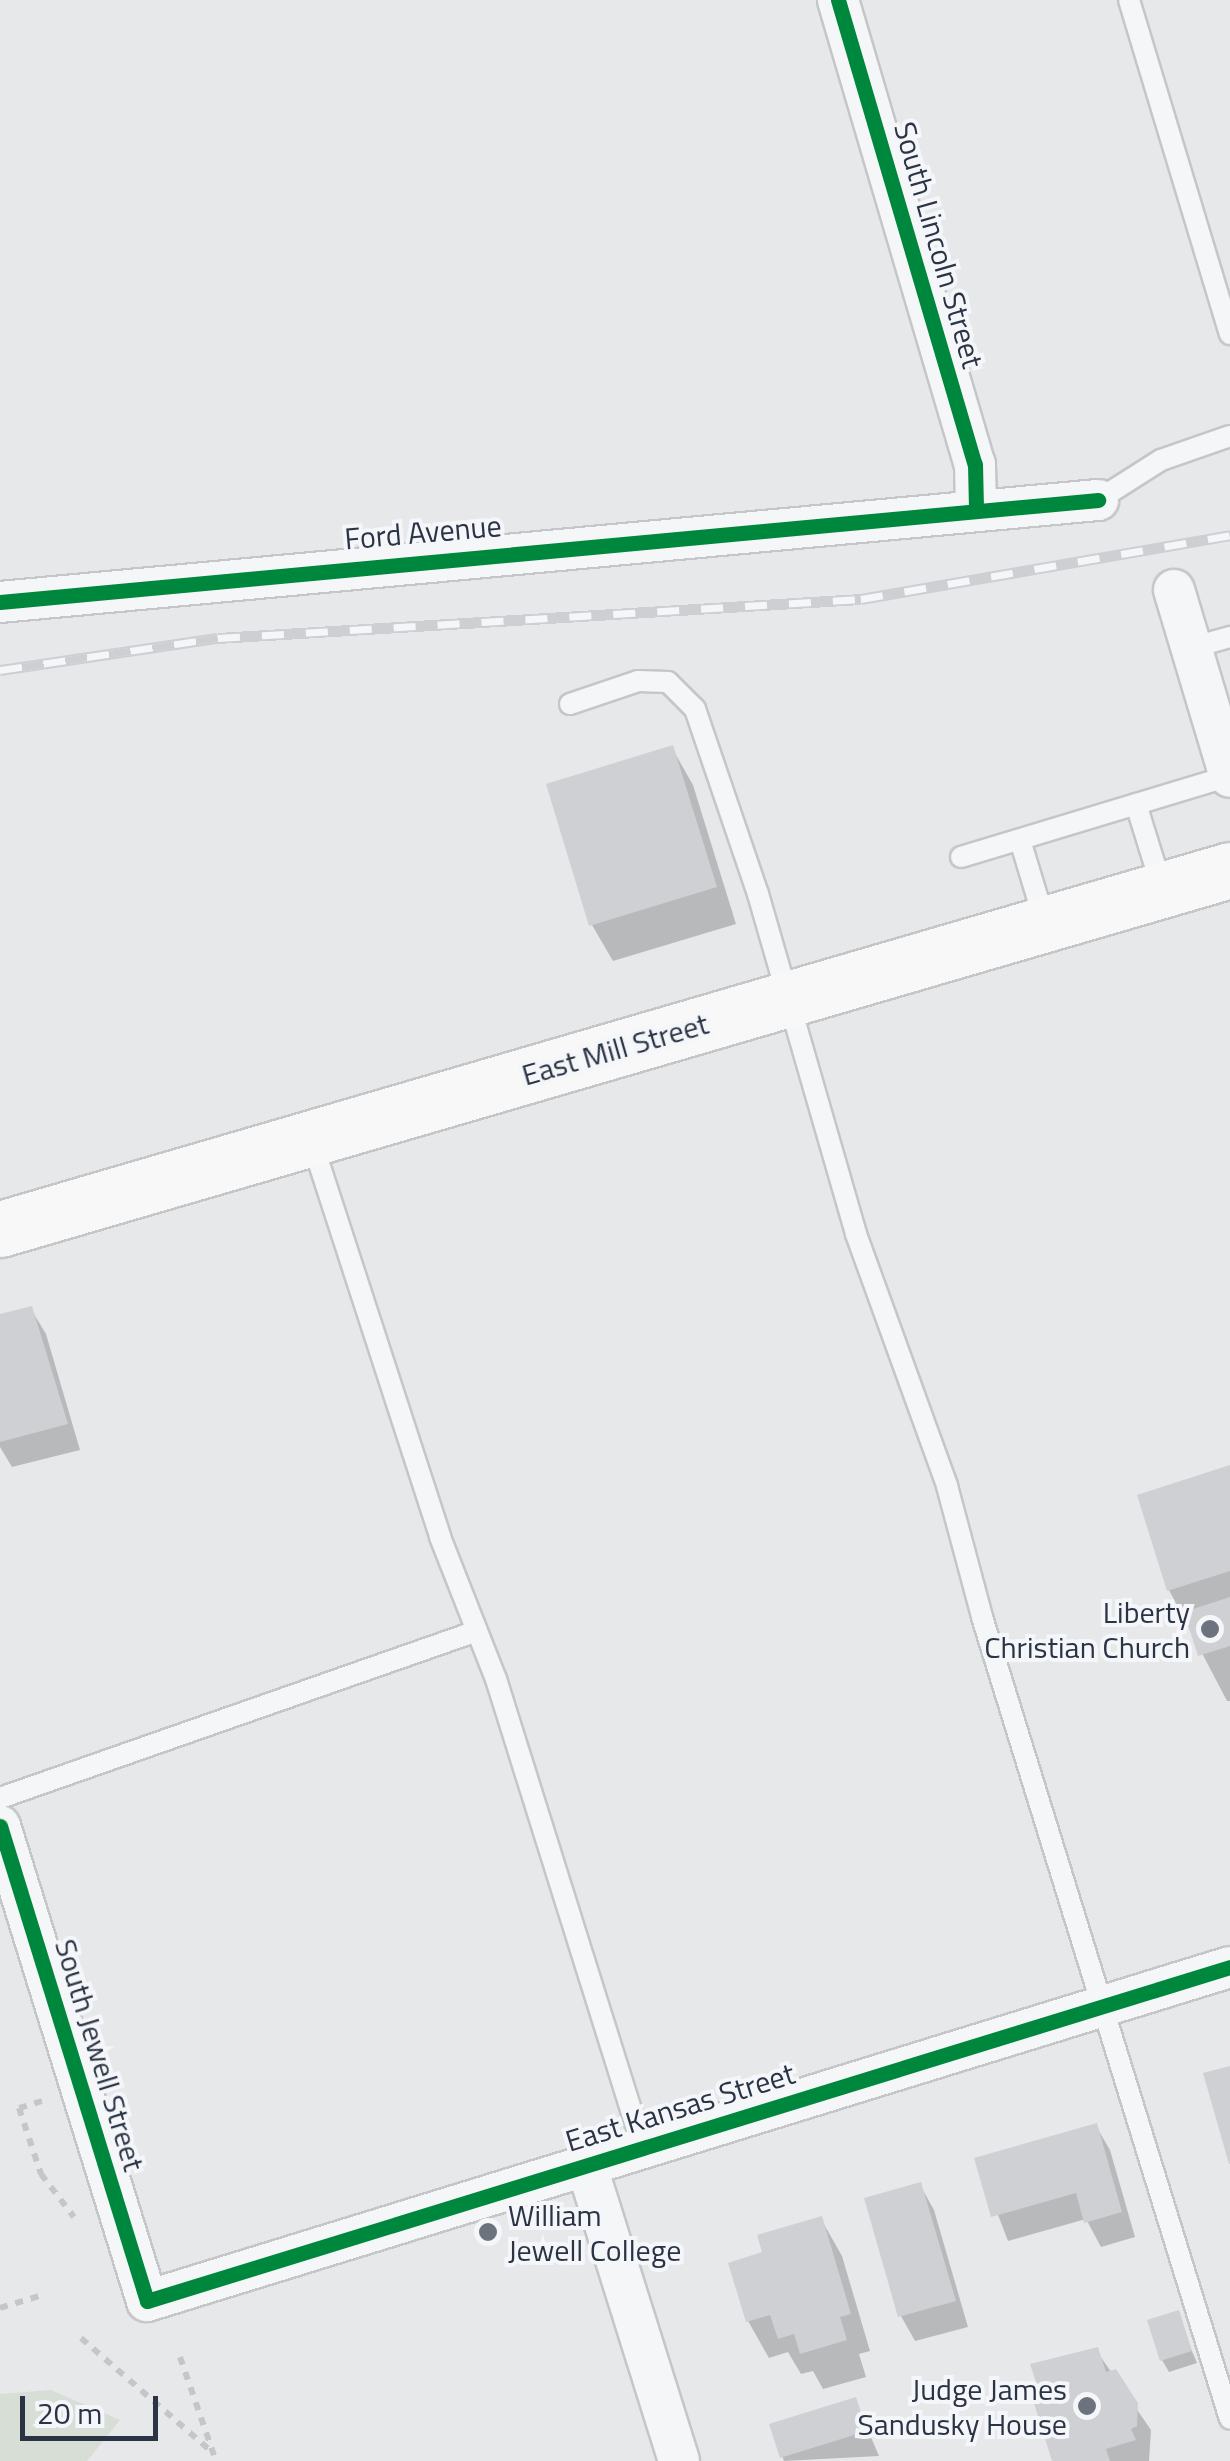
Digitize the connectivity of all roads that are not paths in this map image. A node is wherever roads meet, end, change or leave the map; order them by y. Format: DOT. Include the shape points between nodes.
graph roads {
  1 [pos="838,0"];
  2 [pos="1129,0"];
  3 [pos="1230,334"];
  4 [pos="1230,436"];
  5 [pos="1098,500"];
  6 [pos="976,508"];
  7 [pos="1174,590"];
  8 [pos="0,602"];
  9 [pos="1230,636"];
  10 [pos="1191,648"];
  11 [pos="570,704"];
  12 [pos="1230,777"];
  13 [pos="1136,804"];
  14 [pos="1020,840"];
  15 [pos="961,857"];
  16 [pos="1230,870"];
  17 [pos="1163,889"];
  18 [pos="1045,923"];
  19 [pos="786,1000"];
  20 [pos="311,1138"];
  21 [pos="0,1229"];
  22 [pos="476,1631"];
  23 [pos="0,1798"];
  24 [pos="0,1826"];
  25 [pos="1230,1967"];
  26 [pos="1104,2006"];
  27 [pos="643,2147"];
  28 [pos="586,2164"];
  29 [pos="148,2300"];
  30 [pos="1230,2418"];
  31 [pos="679,2461"];
  1 -- 6 [label="street, South Lincoln Street" via="976,464"];
  2 -- 3 [label="lane"];
  4 -- 5 [label="lane" via="1161,460"];
  5 -- 6 [label="street, Ford Avenue"];
  6 -- 8 [label="street, Ford Avenue"];
  7 -- 10 [label="street"];
  9 -- 10 [label="lane"];
  10 -- 12 [label="street"];
  11 -- 19 [label="lane" via="653,681 668,682 695,709"];
  12 -- 13 [label="lane"];
  13 -- 14 [label="lane"];
  13 -- 17 [label="lane"];
  14 -- 15 [label="lane"];
  14 -- 18 [label="lane"];
  16 -- 17 [label="main road, East Mill Street"];
  17 -- 18 [label="main road, East Mill Street"];
  18 -- 19 [label="main road, East Mill Street"];
  19 -- 20 [label="main road, East Mill Street"];
  19 -- 26 [label="lane" via="856,1234 947,1486"];
  20 -- 21 [label="main road, East Mill Street"];
  20 -- 22 [label="lane"];
  22 -- 23 [label="lane"];
  22 -- 27 [label="lane"];
  24 -- 29 [label="street, South Jewell Street"];
  25 -- 26 [label="street, East Kansas Street"];
  26 -- 27 [label="street, East Kansas Street"];
  26 -- 30 [label="lane"];
  27 -- 28 [label="street, East Kansas Street"];
  28 -- 29 [label="street, East Kansas Street"];
  28 -- 31 [label="street"];
}
